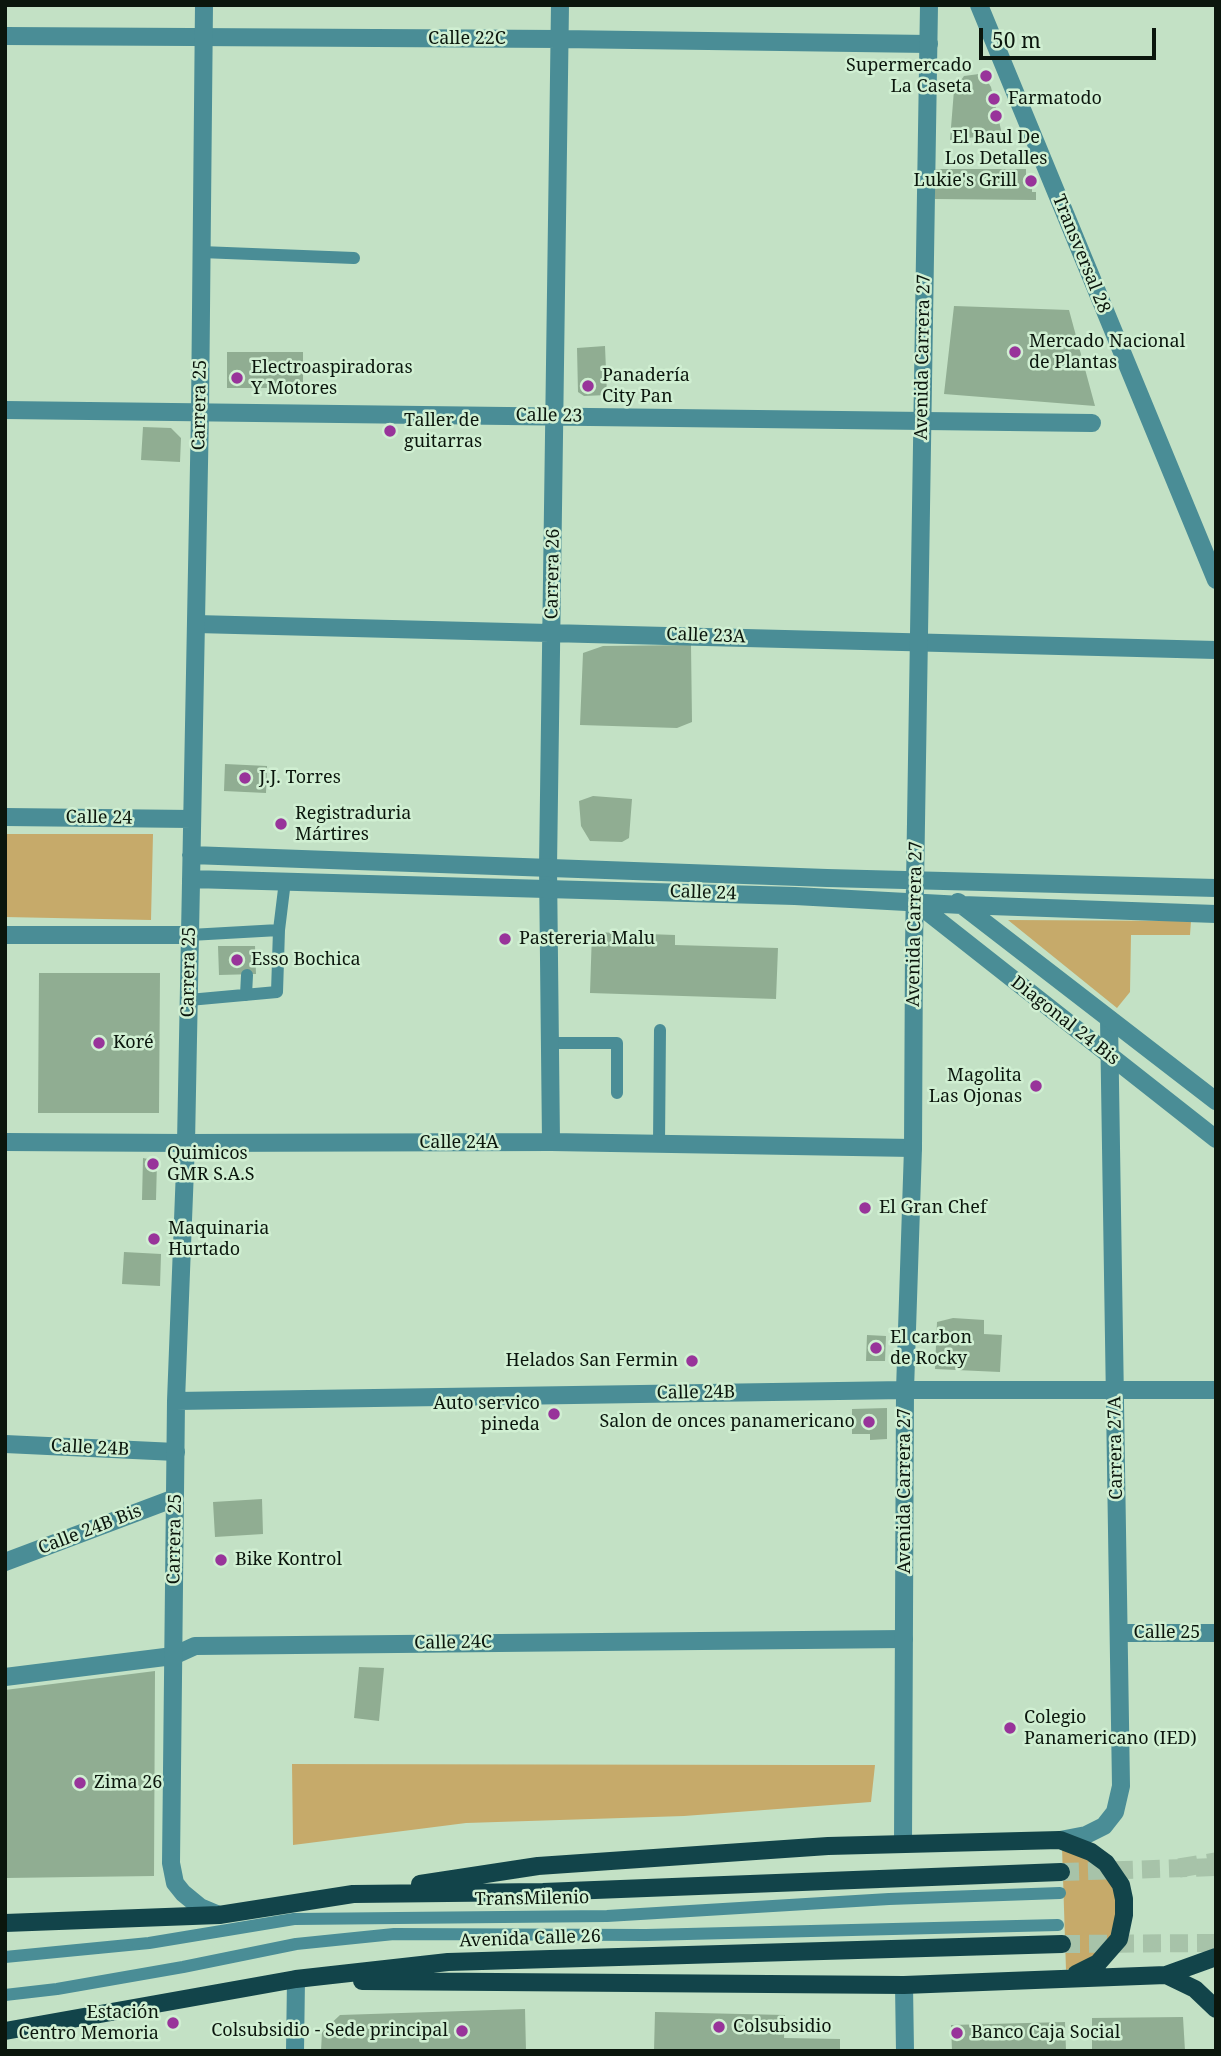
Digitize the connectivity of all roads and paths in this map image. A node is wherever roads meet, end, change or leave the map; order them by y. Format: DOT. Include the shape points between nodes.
graph roads {
  1 [pos="204,5"];
  2 [pos="560,5"];
  3 [pos="929,5"];
  4 [pos="979,5"];
  5 [pos="5,36"];
  6 [pos="204,37"];
  7 [pos="560,39"];
  8 [pos="929,44"];
  9 [pos="201,251"];
  10 [pos="354,258"];
  11 [pos="5,410"];
  12 [pos="200,412"];
  13 [pos="555,416"];
  14 [pos="922,421"];
  15 [pos="1092,423"];
  16 [pos="1216,580"];
  17 [pos="196,624"];
  18 [pos="552,631"];
  19 [pos="920,642"];
  20 [pos="1216,650"];
  21 [pos="5,817"];
  22 [pos="192,819"];
  23 [pos="191,856"];
  24 [pos="548,867"];
  25 [pos="191,879"];
  26 [pos="923,880"];
  27 [pos="285,881"];
  28 [pos="549,888"];
  29 [pos="1216,888"];
  30 [pos="915,902"];
  31 [pos="962,905"];
  32 [pos="1216,914"];
  33 [pos="279,930"];
  34 [pos="249,932"];
  35 [pos="5,935"];
  36 [pos="190,935"];
  37 [pos="248,947"];
  38 [pos="247,975"];
  39 [pos="246,995"];
  40 [pos="189,1000"];
  41 [pos="1109,1019"];
  42 [pos="660,1030"];
  43 [pos="550,1043"];
  44 [pos="1110,1056"];
  45 [pos="617,1093"];
  46 [pos="1216,1101"];
  47 [pos="1216,1139"];
  48 [pos="5,1142"];
  49 [pos="551,1142"];
  50 [pos="186,1143"];
  51 [pos="659,1143"];
  52 [pos="913,1148"];
  53 [pos="905,1390"];
  54 [pos="1216,1390"];
  55 [pos="1115,1391"];
  56 [pos="176,1401"];
  57 [pos="5,1444"];
  58 [pos="176,1452"];
  59 [pos="175,1498"];
  60 [pos="5,1562"];
  61 [pos="1119,1633"];
  62 [pos="1216,1633"];
  63 [pos="904,1639"];
  64 [pos="173,1656"];
  65 [pos="5,1677"];
  66 [pos="1059,1840"];
  67 [pos="903,1843"];
  68 [pos="1062,1872"];
  69 [pos="1060,1893"];
  70 [pos="353,1894"];
  71 [pos="219,1915"];
  72 [pos="5,1923"];
  73 [pos="1058,1924"];
  74 [pos="1062,1944"];
  75 [pos="5,1957"];
  76 [pos="1216,1957"];
  77 [pos="1166,1975"];
  78 [pos="1066,1977"];
  79 [pos="296,1979"];
  80 [pos="904,1984"];
  81 [pos="5,1995"];
  82 [pos="1216,2009"];
  83 [pos="5,2031"];
  84 [pos="295,2051"];
  85 [pos="905,2051"];
  1 -- 6 [label="street, Carrera 25"];
  2 -- 7 [label="street, Carrera 26"];
  3 -- 8 [label="street, Avenida Carrera 27"];
  4 -- 16 [label="street, Transversal 28"];
  5 -- 6 [label="street, Calle 22C"];
  6 -- 7 [label="street, Calle 22C"];
  6 -- 9 [label="street, Carrera 25"];
  7 -- 8 [label="street, Calle 22C"];
  7 -- 13 [label="street, Carrera 26"];
  8 -- 14 [label="street, Avenida Carrera 27"];
  9 -- 10 [label="lane"];
  9 -- 12 [label="street, Carrera 25"];
  11 -- 12 [label="street, Calle 23"];
  12 -- 13 [label="street, Calle 23"];
  12 -- 17 [label="street, Carrera 25"];
  13 -- 14 [label="street, Calle 23"];
  13 -- 18 [label="street, Carrera 26"];
  14 -- 15 [label="street, Calle 23"];
  14 -- 19 [label="street, Avenida Carrera 27"];
  17 -- 18 [label="street, Calle 23A"];
  17 -- 22 [label="street, Carrera 25"];
  18 -- 19 [label="street, Calle 23A"];
  18 -- 24 [label="street, Carrera 26"];
  19 -- 20 [label="street, Calle 23A"];
  19 -- 26 [label="street, Avenida Carrera 27"];
  21 -- 22 [label="street, Calle 24"];
  22 -- 23 [label="street, Carrera 25"];
  23 -- 24 [label="street, Calle 24"];
  23 -- 25 [label="street, Carrera 25"];
  24 -- 26 [label="street, Calle 24"];
  24 -- 28 [label="street, Carrera 26"];
  25 -- 27 [label="street, Calle 24"];
  25 -- 36 [label="street, Carrera 25"];
  26 -- 29 [label="street, Calle 24"];
  26 -- 30 [label="street, Avenida Carrera 27"];
  26 -- 31 [label="street, Diagonal 24 Bis"];
  27 -- 28 [label="street, Calle 24"];
  27 -- 33 [label="lane"];
  28 -- 30 [label="street, Calle 24"];
  28 -- 43 [label="street, Carrera 26"];
  30 -- 31 [label="street, Calle 24"];
  30 -- 44 [label="street, Diagonal 24 Bis"];
  30 -- 52 [label="street, Avenida Carrera 27"];
  31 -- 32 [label="street, Calle 24"];
  31 -- 41 [label="street, Diagonal 24 Bis"];
  33 -- 34 [label="lane"];
  33 -- 39 [label="lane" via="277,992"];
  34 -- 36 [label="lane"];
  34 -- 37 [label="lane"];
  35 -- 36 [label="street"];
  36 -- 40 [label="street, Carrera 25"];
  38 -- 39 [label="lane"];
  39 -- 40 [label="lane"];
  40 -- 50 [label="street, Carrera 25"];
  41 -- 44 [label="street, Carrera 27A"];
  41 -- 46 [label="street, Diagonal 24 Bis"];
  42 -- 51 [label="lane"];
  43 -- 45 [label="lane" via="617,1043"];
  43 -- 49 [label="street, Carrera 26"];
  44 -- 47 [label="street, Diagonal 24 Bis"];
  44 -- 55 [label="street, Carrera 27A"];
  48 -- 50 [label="street, Calle 24A"];
  49 -- 50 [label="street, Calle 24A"];
  49 -- 51 [label="street, Calle 24A"];
  50 -- 56 [label="street, Carrera 25"];
  51 -- 52 [label="street, Calle 24A"];
  52 -- 53 [label="street, Avenida Carrera 27"];
  53 -- 55 [label="street, Calle 24B"];
  53 -- 56 [label="street, Calle 24B"];
  53 -- 63 [label="street, Avenida Carrera 27"];
  54 -- 55 [label="street, Calle 24B"];
  55 -- 61 [label="street, Carrera 27A"];
  56 -- 58 [label="street, Carrera 25"];
  57 -- 58 [label="street, Calle 24B"];
  58 -- 59 [label="street, Carrera 25"];
  59 -- 60 [label="street, Calle 24B Bis"];
  59 -- 64 [label="street, Carrera 25"];
  61 -- 62 [label="street, Calle 25"];
  61 -- 66 [label="street, Carrera 27A" via="1119,1803 1096,1831"];
  63 -- 64 [label="street, Calle 24C" via="195,1646"];
  63 -- 67 [label="street, Avenida Carrera 27"];
  64 -- 65 [label="street, Calle 24C"];
  64 -- 71 [label="street, Carrera 25" via="171,1863 175,1883 183,1893"];
  66 -- 67 [label="main road"];
  66 -- 78 [label="main road" via="1106,1863 1121,1885 1124,1899 1119,1939 1098,1963"];
  67 -- 70 [label="main road" via="538,1866"];
  68 -- 70 [label="main road" via="543,1892"];
  69 -- 75 [label="lane, TransMilenio" via="607,1916 294,1919 149,1943"];
  70 -- 71 [label="main road"];
  71 -- 72 [label="main road"];
  73 -- 81 [label="lane, TransMilenio" via="646,1935 394,1934 296,1944 171,1970"];
  74 -- 79 [label="main road, Avenida Calle 26" via="448,1962"];
  76 -- 77 [label="main road"];
  77 -- 78 [label="main road"];
  77 -- 82 [label="main road" via="1195,1989"];
  78 -- 80 [label="main road"];
  79 -- 80 [label="main road"];
  79 -- 83 [label="main road, Avenida Calle 26"];
  79 -- 84 [label="street"];
  80 -- 85 [label="street"];
}
